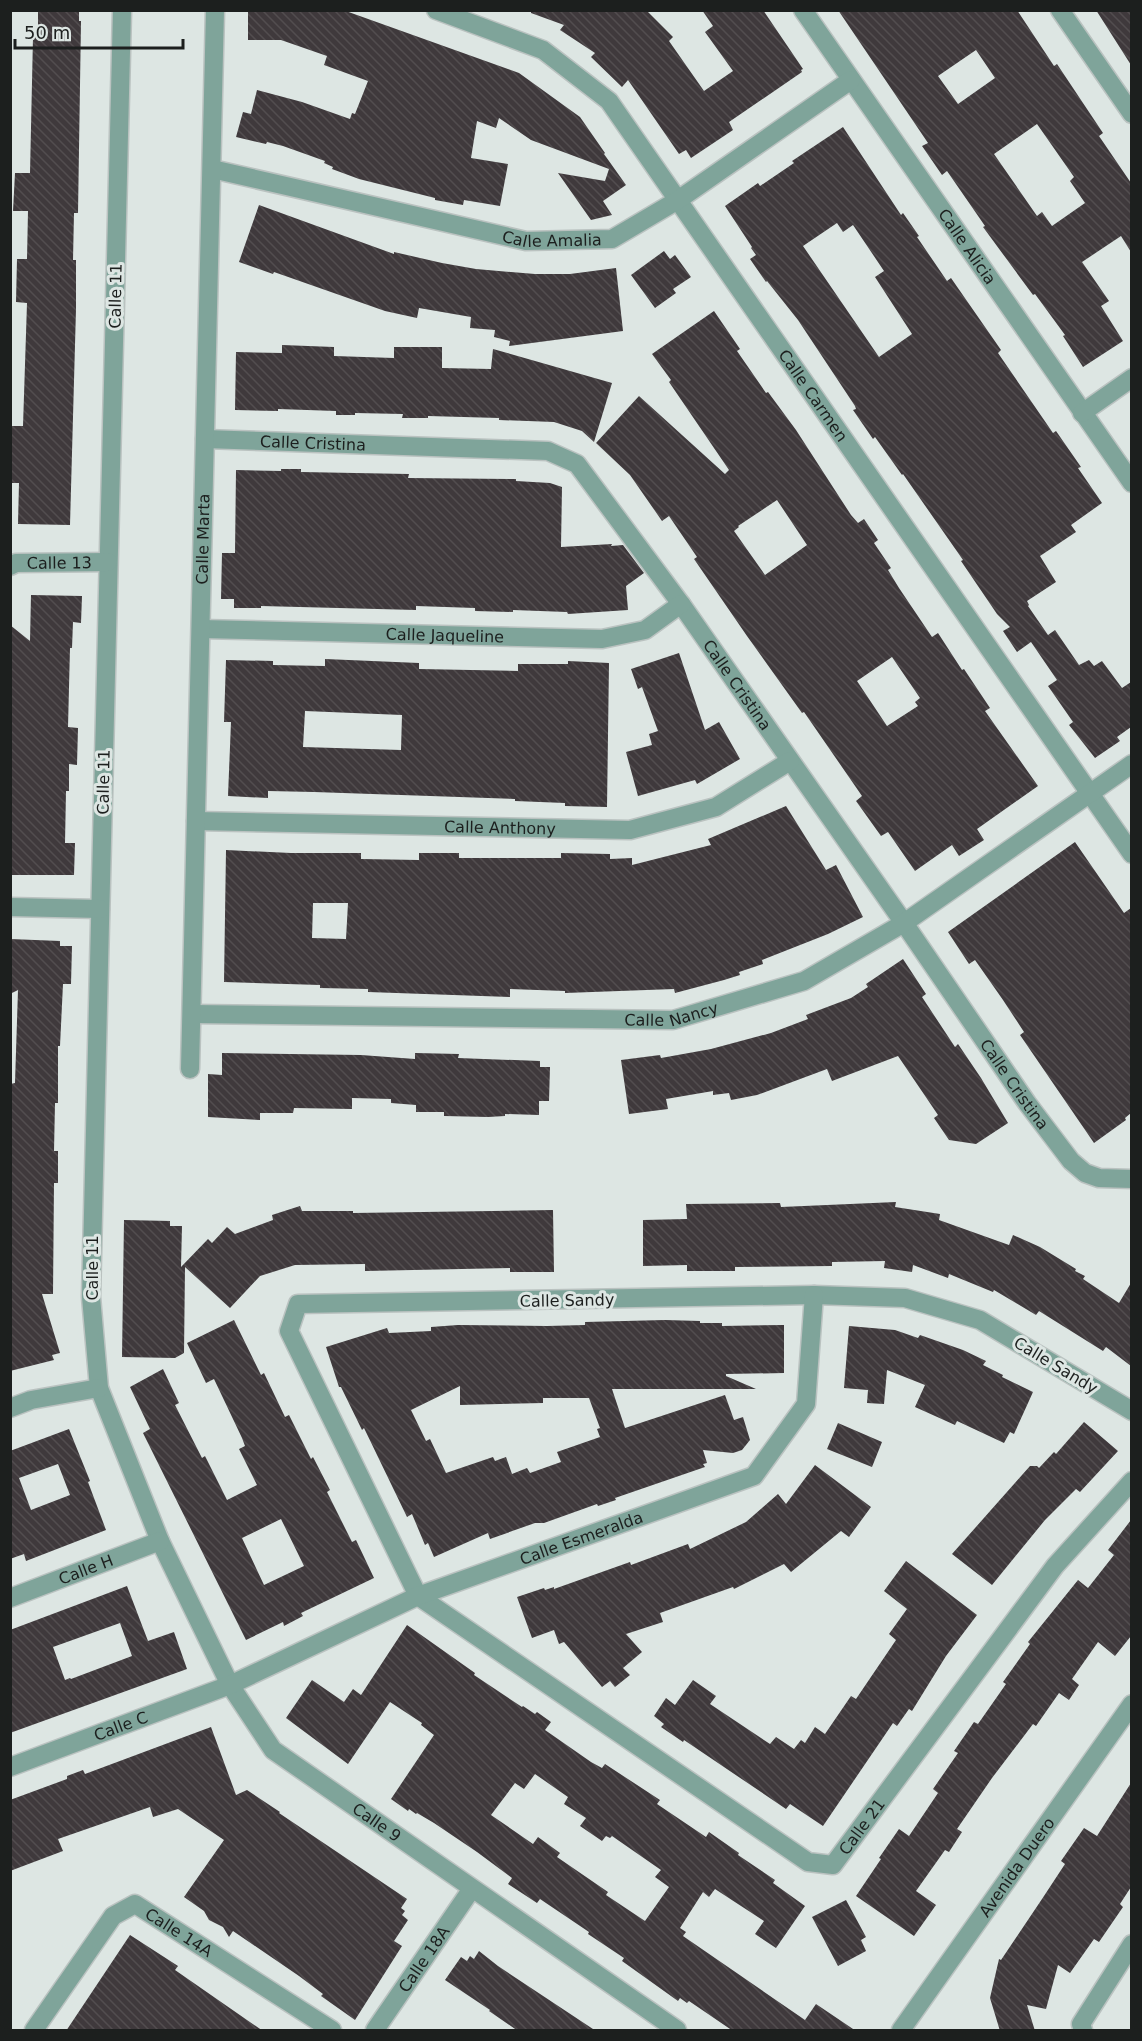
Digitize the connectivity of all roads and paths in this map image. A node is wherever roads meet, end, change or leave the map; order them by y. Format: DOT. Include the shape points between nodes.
graph roads {
  1 [pos="122,10"];
  2 [pos="215,10"];
  3 [pos="436,10"];
  4 [pos="803,10"];
  5 [pos="1060,10"];
  6 [pos="851,80"];
  7 [pos="1131,114"];
  8 [pos="212,170"];
  9 [pos="678,200"];
  10 [pos="1131,378"];
  11 [pos="1082,412"];
  12 [pos="205,439"];
  13 [pos="1131,483"];
  14 [pos="108,562"];
  15 [pos="10,566"];
  16 [pos="681,604"];
  17 [pos="201,629"];
  18 [pos="790,761"];
  19 [pos="1131,764"];
  20 [pos="1090,793"];
  21 [pos="196,821"];
  22 [pos="1131,854"];
  23 [pos="10,907"];
  24 [pos="100,909"];
  25 [pos="904,923"];
  26 [pos="192,1014"];
  27 [pos="190,1069"];
  28 [pos="1131,1179"];
  29 [pos="814,1295"];
  30 [pos="99,1388"];
  31 [pos="10,1408"];
  32 [pos="1131,1411"];
  33 [pos="1131,1481"];
  34 [pos="160,1541"];
  35 [pos="418,1596"];
  36 [pos="10,1598"];
  37 [pos="230,1685"];
  38 [pos="1131,1704"];
  39 [pos="10,1767"];
  40 [pos="471,1890"];
  41 [pos="1131,1944"];
  42 [pos="34,2031"];
  43 [pos="332,2031"];
  44 [pos="375,2031"];
  45 [pos="677,2031"];
  46 [pos="901,2031"];
  47 [pos="1083,2031"];
  1 -- 14 [label="street, Calle 11"];
  2 -- 8 [label="street, Calle Marta"];
  3 -- 9 [label="street, Calle Carmen" via="543,50 609,100"];
  4 -- 6 [label="street, Calle Alicia"];
  5 -- 7 [label="street"];
  6 -- 9 [label="street, Calle Amalia"];
  6 -- 11 [label="street, Calle Alicia"];
  8 -- 9 [label="street, Calle Amalia" via="526,241 612,239"];
  8 -- 12 [label="street, Calle Marta"];
  9 -- 20 [label="street, Calle Carmen"];
  10 -- 11 [label="street"];
  11 -- 13 [label="street, Calle Alicia"];
  12 -- 16 [label="street, Calle Cristina" via="548,451 577,464"];
  12 -- 17 [label="street, Calle Marta"];
  14 -- 15 [label="street, Calle 13"];
  14 -- 24 [label="street, Calle 11"];
  16 -- 17 [label="street, Calle Jaqueline" via="645,630 602,639"];
  16 -- 18 [label="street, Calle Cristina"];
  17 -- 21 [label="street, Calle Marta"];
  18 -- 21 [label="street, Calle Anthony" via="716,807 630,830"];
  18 -- 25 [label="street, Calle Cristina"];
  19 -- 20 [label="street, Calle Nancy"];
  20 -- 22 [label="street, Calle Carmen"];
  20 -- 25 [label="street, Calle Nancy"];
  21 -- 26 [label="street, Calle Marta"];
  23 -- 24 [label="street"];
  24 -- 30 [label="street, Calle 11" via="91,1297"];
  25 -- 26 [label="street, Calle Nancy" via="804,981 673,1020"];
  25 -- 28 [label="street, Calle Cristina" via="1071,1161 1099,1178"];
  26 -- 27 [label="street, Calle Marta"];
  29 -- 32 [label="street, Calle Sandy" via="905,1298 980,1320"];
  29 -- 35 [label="street, Calle Esmeralda" via="806,1404 754,1476"];
  29 -- 35 [label="street, Calle Sandy" via="298,1304 289,1331"];
  30 -- 31 [label="street" via="31,1400"];
  30 -- 34 [label="street, Calle 11"];
  33 -- 35 [label="street, Calle 21" via="1055,1566 833,1865 808,1862"];
  34 -- 36 [label="street, Calle H"];
  34 -- 37 [label="street, Calle 9"];
  35 -- 37 [label="street, Calle Esmeralda"];
  37 -- 39 [label="street, Calle C"];
  37 -- 40 [label="street, Calle 9" via="273,1750"];
  38 -- 46 [label="street, Avenida Duero"];
  40 -- 44 [label="street, Calle 18A"];
  40 -- 45 [label="street, Calle 9"];
  41 -- 47 [label="street" via="1080,2024"];
  42 -- 43 [label="street, Calle 14A" via="113,1916 135,1904"];
}
